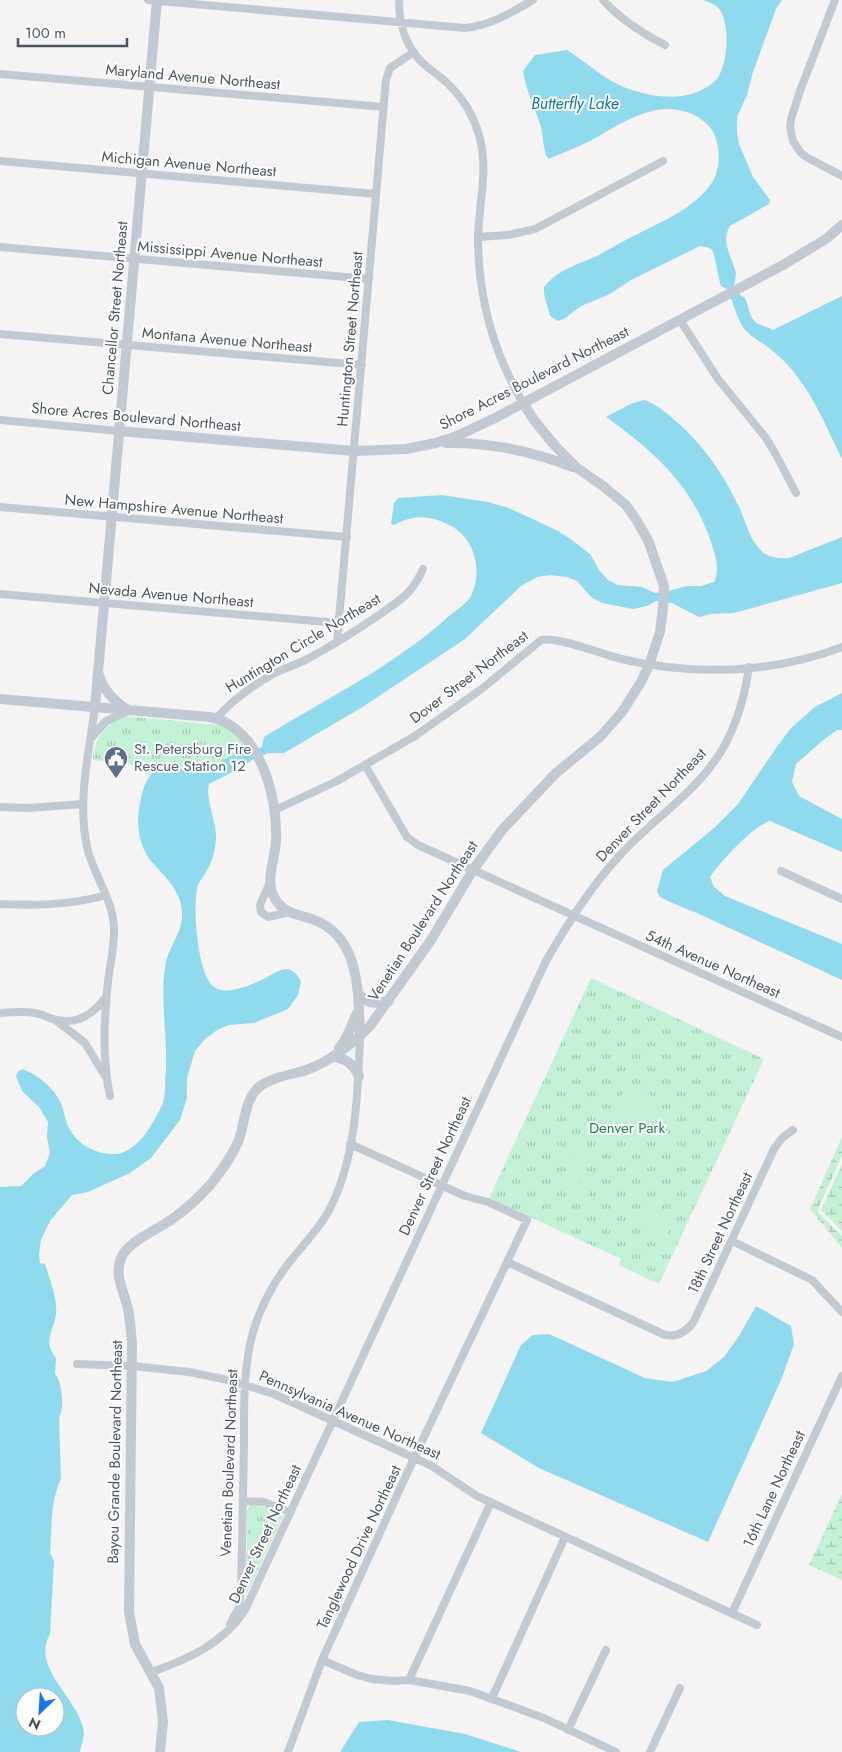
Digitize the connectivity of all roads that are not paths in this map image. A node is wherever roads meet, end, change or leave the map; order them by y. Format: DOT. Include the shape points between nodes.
graph roads {
  1 [pos="154,0"];
  2 [pos="399,0"];
  3 [pos="533,0"];
  4 [pos="603,0"];
  5 [pos="835,0"];
  6 [pos="400,22"];
  7 [pos="666,45"];
  8 [pos="414,52"];
  9 [pos="0,74"];
  10 [pos="148,87"];
  11 [pos="384,107"];
  12 [pos="0,161"];
  13 [pos="663,161"];
  14 [pos="142,173"];
  15 [pos="842,176"];
  16 [pos="376,194"];
  17 [pos="842,225"];
  18 [pos="478,237"];
  19 [pos="0,248"];
  20 [pos="133,259"];
  21 [pos="369,279"];
  22 [pos="680,320"];
  23 [pos="0,334"];
  24 [pos="126,344"];
  25 [pos="362,366"];
  26 [pos="523,403"];
  27 [pos="0,420"];
  28 [pos="119,431"];
  29 [pos="436,443"];
  30 [pos="354,451"];
  31 [pos="576,468"];
  32 [pos="796,493"];
  33 [pos="0,507"];
  34 [pos="112,517"];
  35 [pos="347,537"];
  36 [pos="423,569"];
  37 [pos="0,594"];
  38 [pos="104,603"];
  39 [pos="339,623"];
  40 [pos="337,642"];
  41 [pos="842,647"];
  42 [pos="650,665"];
  43 [pos="749,667"];
  44 [pos="98,671"];
  45 [pos="0,699"];
  46 [pos="95,707"];
  47 [pos="130,710"];
  48 [pos="216,718"];
  49 [pos="91,739"];
  50 [pos="365,765"];
  51 [pos="83,804"];
  52 [pos="0,807"];
  53 [pos="275,810"];
  54 [pos="472,870"];
  55 [pos="781,872"];
  56 [pos="270,882"];
  57 [pos="106,895"];
  58 [pos="842,899"];
  59 [pos="0,904"];
  60 [pos="290,912"];
  61 [pos="572,916"];
  62 [pos="358,993"];
  63 [pos="106,997"];
  64 [pos="388,1001"];
  65 [pos="359,1008"];
  66 [pos="1,1013"];
  67 [pos="56,1020"];
  68 [pos="360,1036"];
  69 [pos="842,1037"];
  70 [pos="332,1057"];
  71 [pos="359,1076"];
  72 [pos="106,1078"];
  73 [pos="110,1096"];
  74 [pos="793,1130"];
  75 [pos="350,1144"];
  76 [pos="442,1186"];
  77 [pos="732,1241"];
  78 [pos="507,1262"];
  79 [pos="842,1312"];
  80 [pos="77,1364"];
  81 [pos="133,1366"];
  82 [pos="842,1376"];
  83 [pos="245,1384"];
  84 [pos="332,1420"];
  85 [pos="414,1458"];
  86 [pos="243,1501"];
  87 [pos="491,1502"];
  88 [pos="290,1512"];
  89 [pos="565,1537"];
  90 [pos="732,1613"];
  91 [pos="757,1625"];
  92 [pos="227,1631"];
  93 [pos="606,1650"];
  94 [pos="322,1660"];
  95 [pos="152,1672"];
  96 [pos="409,1680"];
  97 [pos="680,1688"];
  98 [pos="492,1698"];
  99 [pos="568,1730"];
  100 [pos="160,1752"];
  101 [pos="288,1752"];
  102 [pos="616,1752"];
  103 [pos="650,1752"];
  1 -- 6 [label="street"];
  1 -- 10 [label="street, Chancellor Street Northeast"];
  2 -- 6 [label="street, Venetian Boulevard Northeast"];
  3 -- 6 [label="street" via="476,27"];
  4 -- 7 [label="street" via="627,22"];
  5 -- 15 [label="street" via="800,91 790,127 793,141 801,153"];
  6 -- 8 [label="street, Venetian Boulevard Northeast"];
  8 -- 11 [label="street, Huntington Street Northeast" via="388,72"];
  8 -- 18 [label="street, Venetian Boulevard Northeast" via="458,95 476,126 484,167"];
  9 -- 10 [label="street, Maryland Avenue Northeast"];
  10 -- 11 [label="street, Maryland Avenue Northeast"];
  10 -- 14 [label="street, Chancellor Street Northeast"];
  11 -- 16 [label="street, Huntington Street Northeast"];
  12 -- 14 [label="street, Michigan Avenue Northeast"];
  13 -- 18 [label="street" via="535,229"];
  14 -- 16 [label="street, Michigan Avenue Northeast"];
  14 -- 20 [label="street, Chancellor Street Northeast"];
  16 -- 21 [label="street, Huntington Street Northeast"];
  17 -- 22 [label="street, Shore Acres Boulevard Northeast" via="810,250"];
  18 -- 26 [label="street, Venetian Boulevard Northeast" via="482,288 491,332 507,374"];
  19 -- 20 [label="street, Mississippi Avenue Northeast"];
  20 -- 21 [label="street, Mississippi Avenue Northeast"];
  20 -- 24 [label="street, Chancellor Street Northeast"];
  21 -- 25 [label="street, Huntington Street Northeast"];
  22 -- 26 [label="street, Shore Acres Boulevard Northeast"];
  22 -- 32 [label="street" via="718,379 766,438"];
  23 -- 24 [label="street, Montana Avenue Northeast"];
  24 -- 25 [label="street, Montana Avenue Northeast"];
  24 -- 28 [label="street, Chancellor Street Northeast"];
  25 -- 30 [label="street, Huntington Street Northeast"];
  26 -- 29 [label="street, Shore Acres Boulevard Northeast"];
  26 -- 31 [label="street, Venetian Boulevard Northeast"];
  27 -- 28 [label="street, Shore Acres Boulevard Northeast"];
  28 -- 30 [label="street, Shore Acres Boulevard Northeast"];
  28 -- 34 [label="street, Chancellor Street Northeast"];
  29 -- 30 [label="street, Shore Acres Boulevard Northeast" via="406,449"];
  29 -- 31 [label="street, Venetian Boulevard Northeast" via="504,446"];
  30 -- 35 [label="street, Huntington Street Northeast"];
  31 -- 42 [label="street, Venetian Boulevard Northeast" via="626,505 648,540 664,586 660,632"];
  33 -- 34 [label="street, New Hampshire Avenue Northeast"];
  34 -- 35 [label="street, New Hampshire Avenue Northeast"];
  34 -- 38 [label="street, Chancellor Street Northeast"];
  35 -- 39 [label="street, Huntington Street Northeast"];
  36 -- 40 [label="street, Huntington Circle Northeast" via="409,593"];
  37 -- 38 [label="street, Nevada Avenue Northeast"];
  38 -- 39 [label="street, Nevada Avenue Northeast"];
  38 -- 44 [label="street, Chancellor Street Northeast"];
  39 -- 40 [label="street, Huntington Street Northeast"];
  40 -- 48 [label="street, Huntington Circle Northeast" via="264,680"];
  41 -- 43 [label="street, Dover Street Northeast" via="812,657"];
  42 -- 43 [label="street, Dover Street Northeast" via="704,670"];
  42 -- 50 [label="street, Dover Street Northeast" via="554,639 541,640 448,714"];
  42 -- 54 [label="street, Venetian Boulevard Northeast" via="622,712 600,737 533,795"];
  43 -- 61 [label="street, Denver Street Northeast" via="738,715 712,765 620,855"];
  44 -- 46 [label="street, Chancellor Street Northeast"];
  44 -- 47 [label="street" via="108,693"];
  45 -- 46 [label="street"];
  46 -- 47 [label="street"];
  46 -- 49 [label="street"];
  47 -- 48 [label="street"];
  47 -- 49 [label="street" via="106,721"];
  48 -- 53 [label="street" via="242,733 253,750 270,788"];
  49 -- 51 [label="street"];
  50 -- 53 [label="street, Dover Street Northeast"];
  50 -- 54 [label="street, 54th Avenue Northeast" via="407,838"];
  51 -- 52 [label="street"];
  51 -- 57 [label="street" via="88,849"];
  53 -- 56 [label="street" via="276,843"];
  54 -- 61 [label="street, 54th Avenue Northeast"];
  54 -- 64 [label="street, Venetian Boulevard Northeast" via="431,940"];
  55 -- 58 [label="street"];
  56 -- 60 [label="street" via="277,901"];
  56 -- 60 [label="street" via="260,905 261,912 268,917"];
  57 -- 59 [label="street" via="55,904"];
  57 -- 63 [label="street" via="114,924"];
  60 -- 62 [label="street" via="321,923 342,941 354,966"];
  61 -- 69 [label="street, 54th Avenue Northeast"];
  61 -- 76 [label="street, Denver Street Northeast" via="546,961"];
  62 -- 64 [label="street" via="373,1004"];
  62 -- 65 [label="street"];
  63 -- 67 [label="street" via="94,1011 80,1019"];
  63 -- 72 [label="street"];
  64 -- 68 [label="street, Venetian Boulevard Northeast"];
  65 -- 68 [label="street"];
  65 -- 70 [label="street" via="346,1038"];
  66 -- 67 [label="street" via="37,1013"];
  67 -- 72 [label="street" via="85,1043"];
  68 -- 70 [label="street, Bayou Grande Boulevard Northeast"];
  68 -- 71 [label="street, Venetian Boulevard Northeast"];
  70 -- 71 [label="street" via="350,1062"];
  70 -- 81 [label="street, Bayou Grande Boulevard Northeast" via="309,1069 269,1081 257,1089 248,1104 235,1148 212,1182 185,1209 129,1246 123,1254 119,1277 131,1326"];
  71 -- 75 [label="street, Venetian Boulevard Northeast"];
  72 -- 73 [label="street"];
  74 -- 77 [label="street, 18th Street Northeast" via="774,1149"];
  75 -- 76 [label="street"];
  75 -- 83 [label="street, Venetian Boulevard Northeast" via="340,1184 327,1213 286,1267 265,1303 252,1338"];
  76 -- 78 [label="street, Tanglewood Drive Northeast" via="527,1220"];
  76 -- 84 [label="street, Denver Street Northeast"];
  77 -- 78 [label="street, 18th Street Northeast" via="691,1327 671,1336"];
  77 -- 79 [label="street" via="812,1280"];
  78 -- 85 [label="street, Tanglewood Drive Northeast"];
  80 -- 81 [label="street, Pennsylvania Avenue Northeast"];
  81 -- 83 [label="street, Pennsylvania Avenue Northeast" via="207,1374"];
  81 -- 95 [label="street, Bayou Grande Boulevard Northeast" via="129,1612 136,1644"];
  82 -- 90 [label="street, 16th Lane Northeast"];
  83 -- 84 [label="street, Pennsylvania Avenue Northeast"];
  83 -- 86 [label="street, Venetian Boulevard Northeast"];
  84 -- 85 [label="street, Pennsylvania Avenue Northeast"];
  84 -- 88 [label="street, Denver Street Northeast"];
  85 -- 87 [label="street, Pennsylvania Avenue Northeast"];
  85 -- 94 [label="street, Tanglewood Drive Northeast"];
  86 -- 88 [label="street" via="264,1502"];
  86 -- 92 [label="street, Venetian Boulevard Northeast" via="241,1593"];
  87 -- 89 [label="street, Pennsylvania Avenue Northeast"];
  87 -- 96 [label="street"];
  88 -- 92 [label="street, Denver Street Northeast" via="245,1610"];
  89 -- 90 [label="street, Pennsylvania Avenue Northeast"];
  89 -- 98 [label="street"];
  90 -- 91 [label="street, Pennsylvania Avenue Northeast"];
  92 -- 95 [label="street, Denver Street Northeast" via="194,1655"];
  93 -- 99 [label="street"];
  94 -- 96 [label="street" via="357,1675"];
  94 -- 101 [label="street, Tanglewood Drive Northeast"];
  95 -- 100 [label="street, Bayou Grande Boulevard Northeast" via="159,1688 163,1722"];
  96 -- 98 [label="street" via="444,1685"];
  97 -- 103 [label="street"];
  98 -- 99 [label="street"];
  99 -- 102 [label="street"];
}
